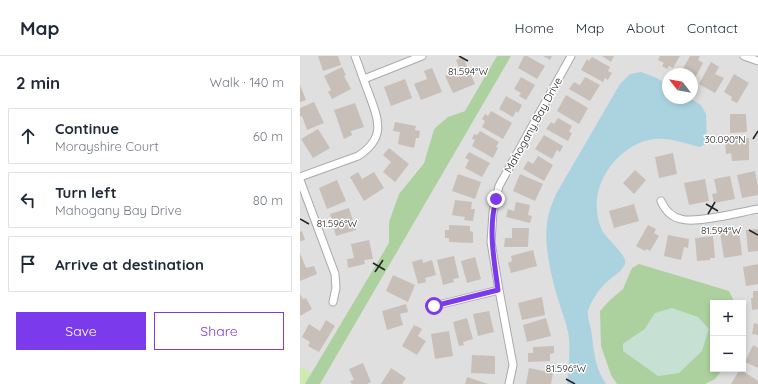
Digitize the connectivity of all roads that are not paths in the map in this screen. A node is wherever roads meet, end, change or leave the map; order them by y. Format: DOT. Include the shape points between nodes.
graph roads {
  1 [pos="355,56"];
  2 [pos="422,56"];
  3 [pos="571,56"];
  4 [pos="744,56"];
  5 [pos="758,61"];
  6 [pos="364,79"];
  7 [pos="300,179"];
  8 [pos="660,201"];
  9 [pos="758,209"];
  10 [pos="498,290"];
  11 [pos="333,302"];
  12 [pos="434,306"];
  13 [pos="509,384"];
  1 -- 6 [label="street"];
  2 -- 6 [label="street"];
  3 -- 10 [label="street, Mahogany Bay Drive" via="499,186 493,212 491,242"];
  4 -- 5 [label="street"];
  6 -- 7 [label="street" via="378,120 378,130 372,144 358,156"];
  7 -- 11 [label="street" via="335,274"];
  8 -- 9 [label="street" via="665,211 681,220 698,220"];
  10 -- 12 [label="street"];
  10 -- 13 [label="street, Mahogany Bay Drive" via="513,365"];
}
